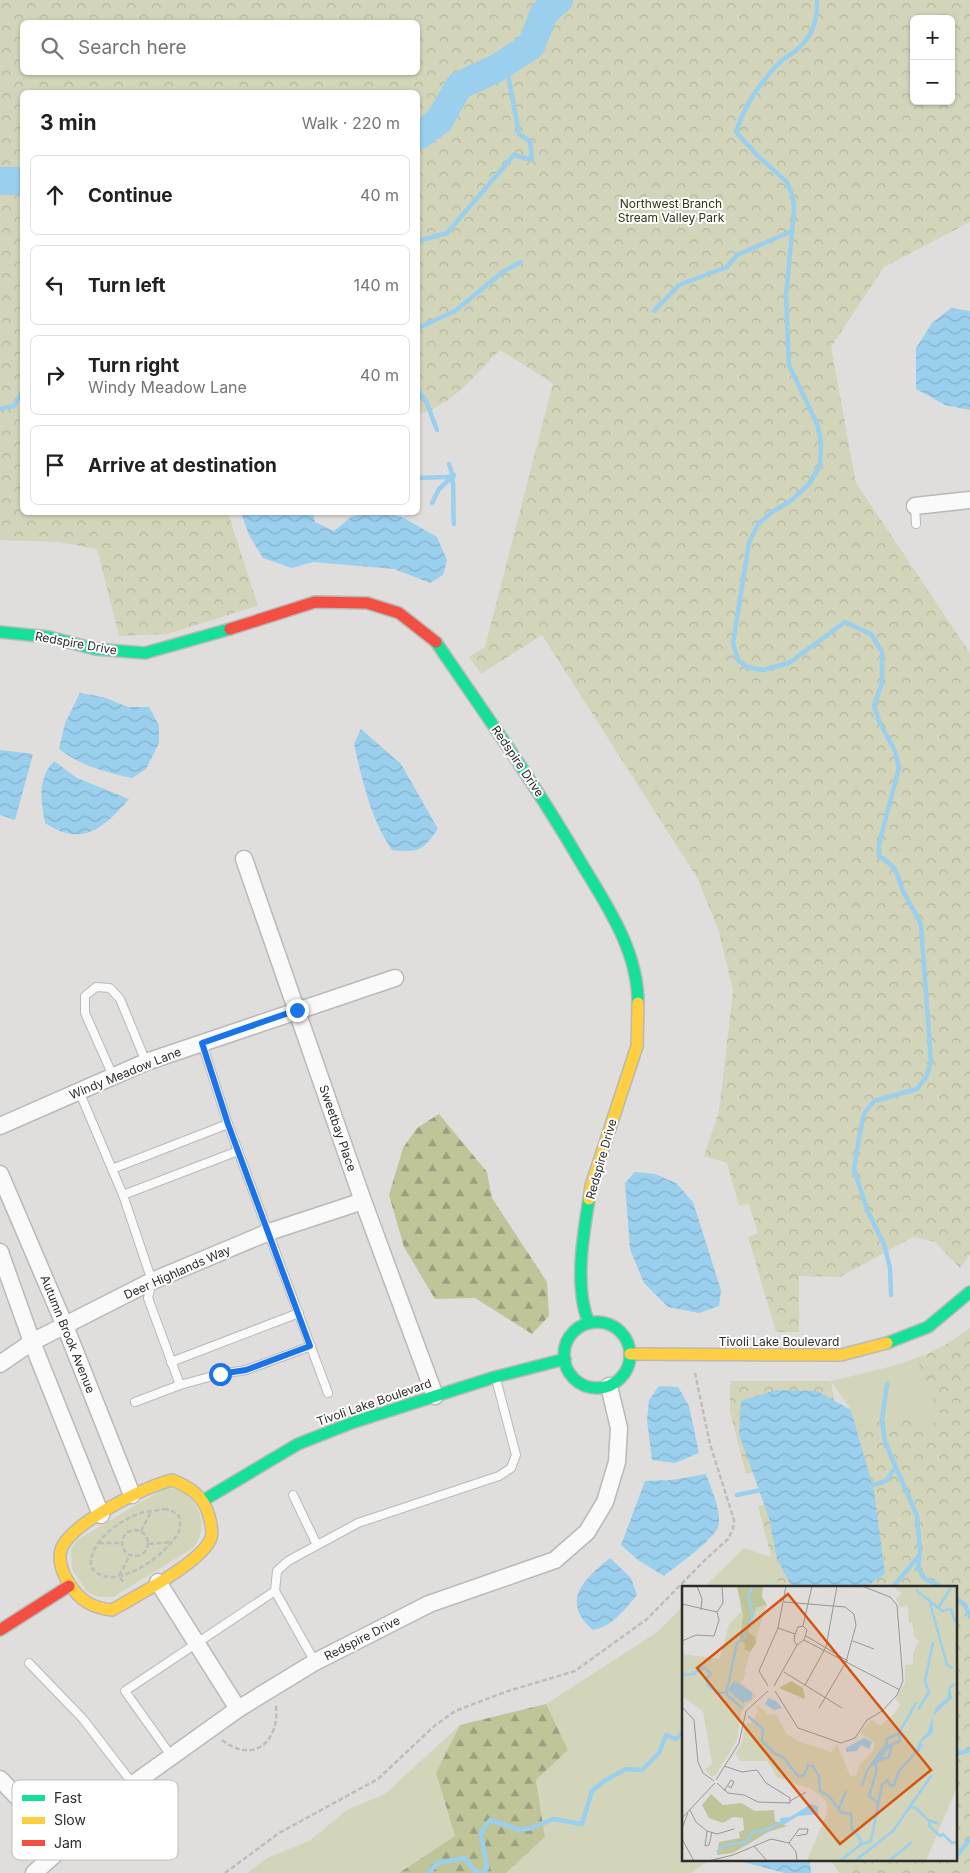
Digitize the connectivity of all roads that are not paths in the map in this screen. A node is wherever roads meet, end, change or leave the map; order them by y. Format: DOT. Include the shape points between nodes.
graph roads {
  1 [pos="970,500"];
  2 [pos="915,506"];
  3 [pos="916,524"];
  4 [pos="0,632"];
  5 [pos="244,859"];
  6 [pos="395,978"];
  7 [pos="297,1010"];
  8 [pos="202,1043"];
  9 [pos="146,1062"];
  10 [pos="113,1076"];
  11 [pos="78,1091"];
  12 [pos="228,1124"];
  13 [pos="0,1126"];
  14 [pos="238,1152"];
  15 [pos="112,1169"];
  16 [pos="0,1174"];
  17 [pos="123,1195"];
  18 [pos="363,1201"];
  19 [pos="269,1232"];
  20 [pos="0,1252"];
  21 [pos="152,1281"];
  22 [pos="970,1292"];
  23 [pos="299,1313"];
  24 [pos="588,1323"];
  25 [pos="65,1326"];
  26 [pos="32,1342"];
  27 [pos="310,1346"];
  28 [pos="630,1354"];
  29 [pos="565,1358"];
  30 [pos="171,1362"];
  31 [pos="0,1364"];
  32 [pos="495,1377"];
  33 [pos="180,1385"];
  34 [pos="609,1386"];
  35 [pos="328,1393"];
  36 [pos="435,1396"];
  37 [pos="135,1402"];
  38 [pos="132,1495"];
  39 [pos="293,1495"];
  40 [pos="204,1500"];
  41 [pos="101,1515"];
  42 [pos="317,1545"];
  43 [pos="158,1582"];
  44 [pos="69,1586"];
  45 [pos="275,1591"];
  46 [pos="0,1630"];
  47 [pos="196,1646"];
  48 [pos="315,1662"];
  49 [pos="29,1663"];
  50 [pos="238,1709"];
  51 [pos="172,1757"];
  52 [pos="0,1779"];
  53 [pos="130,1780"];
  54 [pos="139,1780"];
  55 [pos="12,1792"];
  56 [pos="48,1860"];
  57 [pos="34,1873"];
  1 -- 2 [label="street"];
  2 -- 3 [label="lane"];
  4 -- 24 [label="street, Redspire Drive" via="145,653 314,602 367,603 399,613 433,638 547,804 617,923 632,962 638,1000 637,1046 591,1186 584,1228 581,1273"];
  5 -- 7 [label="street, Sweetbay Place"];
  6 -- 7 [label="street, Windy Meadow Lane"];
  7 -- 8 [label="street, Windy Meadow Lane"];
  7 -- 18 [label="street, Sweetbay Place"];
  8 -- 9 [label="street, Windy Meadow Lane"];
  8 -- 12 [label="lane"];
  9 -- 10 [label="street, Windy Meadow Lane"];
  9 -- 10 [label="lane" via="120,999 110,988 96,987 85,996 85,1013"];
  10 -- 11 [label="street, Windy Meadow Lane"];
  11 -- 13 [label="street, Windy Meadow Lane"];
  11 -- 15 [label="lane"];
  12 -- 14 [label="lane"];
  12 -- 15 [label="lane"];
  14 -- 17 [label="lane"];
  14 -- 19 [label="lane"];
  15 -- 17 [label="lane"];
  16 -- 25 [label="street, Autumn Brook Avenue"];
  17 -- 21 [label="lane"];
  18 -- 19 [label="street, Deer Highlands Way"];
  18 -- 36 [label="street, Sweetbay Place"];
  19 -- 21 [label="street, Deer Highlands Way"];
  19 -- 23 [label="lane"];
  20 -- 26 [label="street"];
  21 -- 25 [label="street, Deer Highlands Way"];
  21 -- 30 [label="lane" via="148,1298"];
  22 -- 28 [label="street, Tivoli Lake Boulevard" via="928,1327 880,1346 841,1355"];
  23 -- 27 [label="lane"];
  23 -- 30 [label="lane"];
  24 -- 28 [label="street" via="617,1328 624,1335"];
  24 -- 29 [label="street" via="568,1340"];
  25 -- 26 [label="street, Deer Highlands Way"];
  25 -- 38 [label="street, Autumn Brook Avenue"];
  26 -- 31 [label="street, Deer Highlands Way"];
  26 -- 41 [label="street"];
  27 -- 33 [label="lane" via="246,1370"];
  27 -- 35 [label="lane"];
  28 -- 34 [label="street" via="625,1373"];
  29 -- 32 [label="street, Tivoli Lake Boulevard"];
  29 -- 34 [label="street" via="567,1368 580,1383 599,1388"];
  30 -- 33 [label="lane"];
  32 -- 36 [label="street, Tivoli Lake Boulevard"];
  32 -- 42 [label="lane" via="516,1455 511,1468 499,1476 358,1523"];
  33 -- 37 [label="lane"];
  34 -- 48 [label="street, Redspire Drive" via="619,1428 617,1462 605,1502 587,1532 555,1560 429,1604"];
  36 -- 40 [label="street, Tivoli Lake Boulevard" via="298,1444"];
  38 -- 40 [label="street" via="172,1480 191,1488"];
  38 -- 41 [label="street"];
  39 -- 42 [label="lane"];
  40 -- 43 [label="street" via="212,1522 210,1541 196,1556"];
  41 -- 44 [label="street" via="73,1534 62,1547 60,1566"];
  42 -- 45 [label="lane" via="277,1571"];
  43 -- 44 [label="street" via="112,1610 95,1609 80,1600"];
  43 -- 47 [label="street"];
  44 -- 46 [label="street"];
  45 -- 47 [label="lane"];
  45 -- 48 [label="lane"];
  47 -- 50 [label="street"];
  47 -- 51 [label="lane" via="125,1691"];
  48 -- 50 [label="street, Redspire Drive"];
  49 -- 53 [label="lane" via="84,1719"];
  50 -- 51 [label="street, Redspire Drive"];
  51 -- 54 [label="street, Redspire Drive"];
  52 -- 55 [label="street"];
  56 -- 57 [label="street, Redspire Drive"];
}
